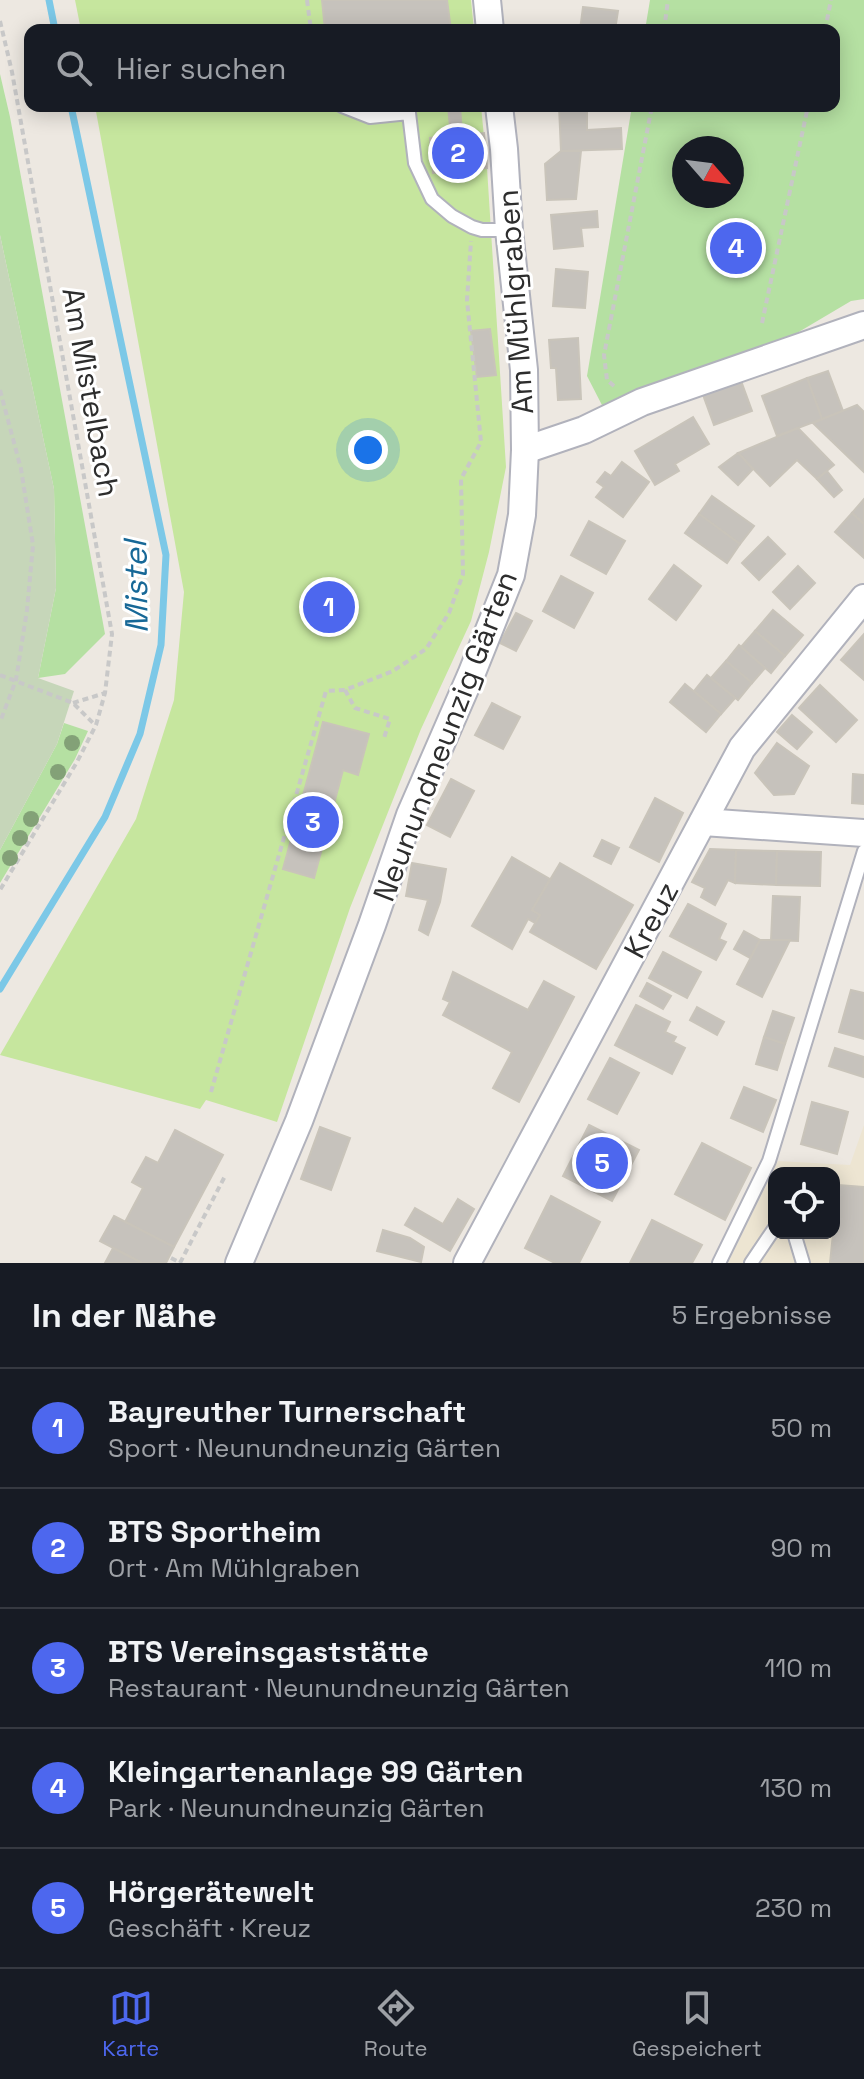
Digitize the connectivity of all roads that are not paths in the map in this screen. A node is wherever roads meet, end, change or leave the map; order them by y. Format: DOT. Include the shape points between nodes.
graph roads {
  1 [pos="487,0"];
  2 [pos="489,24"];
  3 [pos="357,112"];
  4 [pos="500,112"];
  5 [pos="509,230"];
  6 [pos="864,325"];
  7 [pos="525,450"];
  8 [pos="864,598"];
  9 [pos="703,822"];
  10 [pos="864,833"];
  11 [pos="864,851"];
  12 [pos="768,1238"];
  13 [pos="796,1239"];
  14 [pos="239,1263"];
  15 [pos="467,1263"];
  16 [pos="719,1263"];
  17 [pos="751,1263"];
  18 [pos="803,1263"];
  1 -- 2 [label="street"];
  3 -- 5 [label="lane" via="370,117 409,113 415,163 432,199 472,227"];
  4 -- 5 [label="street, Am Mühlgraben"];
  5 -- 7 [label="street, Am Mühlgraben" via="524,370"];
  6 -- 7 [label="street" via="642,402"];
  7 -- 14 [label="street, Neunundneunzig Gärten" via="522,515 511,575 410,815 299,1121"];
  8 -- 9 [label="street, Kreuz" via="742,748"];
  9 -- 10 [label="street"];
  9 -- 15 [label="street, Kreuz"];
  11 -- 16 [label="lane" via="769,1161"];
  12 -- 17 [label="lane"];
  13 -- 18 [label="lane"];
}
